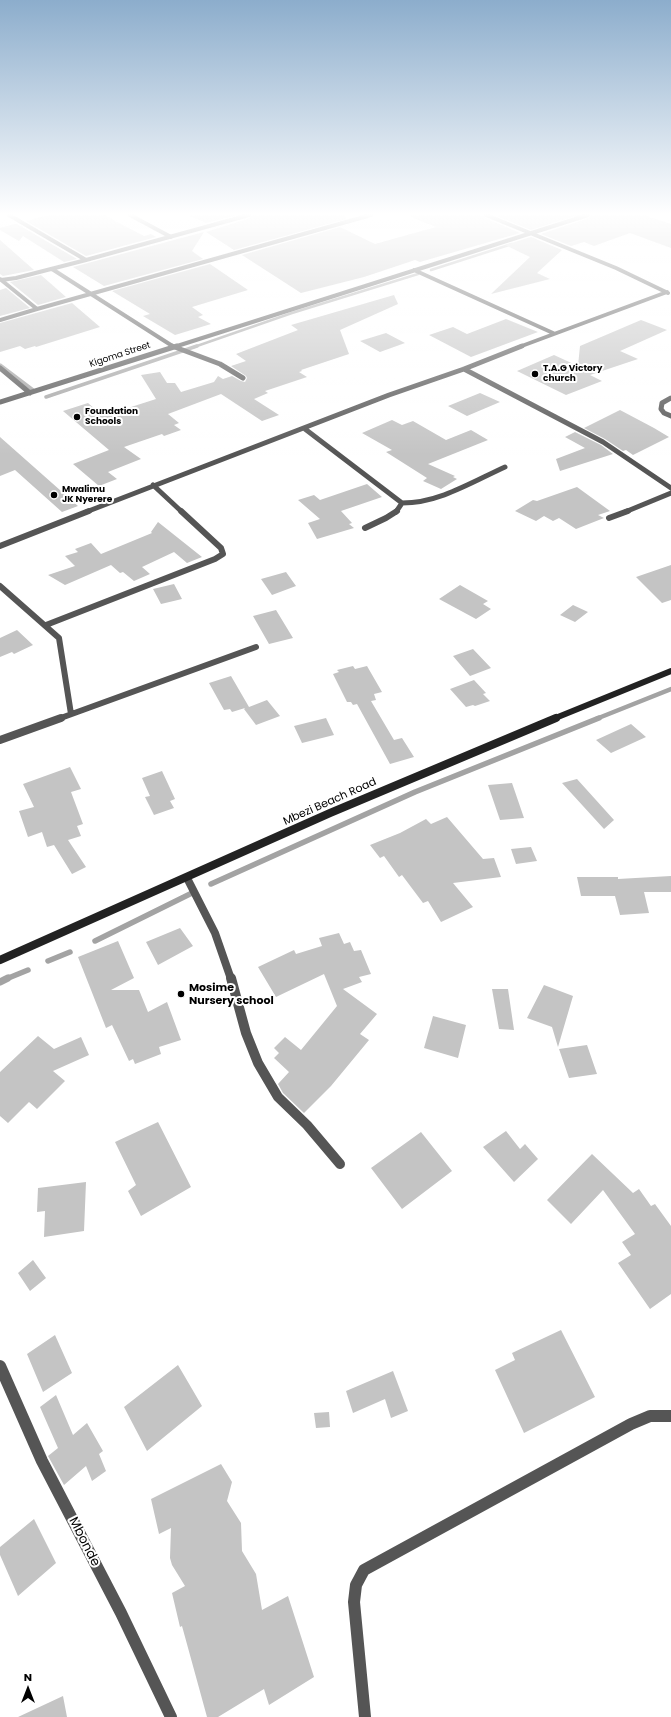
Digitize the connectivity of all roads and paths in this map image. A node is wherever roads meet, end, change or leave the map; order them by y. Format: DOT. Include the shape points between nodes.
graph roads {
  1 [pos="20,295"];
  2 [pos="86,295"];
  3 [pos="92,295"];
  4 [pos="334,295"];
  5 [pos="469,295"];
  6 [pos="663,295"];
  7 [pos="37,309"];
  8 [pos="0,320"];
  9 [pos="553,333"];
  10 [pos="173,346"];
  11 [pos="464,369"];
  12 [pos="1,370"];
  13 [pos="242,378"];
  14 [pos="30,393"];
  15 [pos="671,398"];
  16 [pos="0,402"];
  17 [pos="671,416"];
  18 [pos="304,429"];
  19 [pos="505,467"];
  20 [pos="153,485"];
  21 [pos="671,488"];
  22 [pos="671,493"];
  23 [pos="402,503"];
  24 [pos="609,518"];
  25 [pos="365,528"];
  26 [pos="0,546"];
  27 [pos="0,586"];
  28 [pos="46,625"];
  29 [pos="256,647"];
  30 [pos="671,672"];
  31 [pos="71,714"];
  32 [pos="0,740"];
  33 [pos="187,878"];
  34 [pos="0,960"];
  35 [pos="340,1164"];
  36 [pos="0,1366"];
  37 [pos="671,1416"];
  38 [pos="171,1717"];
  39 [pos="365,1717"];
  1 -- 7 [label="street"];
  2 -- 7 [label="street"];
  3 -- 10 [label="street"];
  4 -- 10 [label="street, Kigoma Street"];
  5 -- 9 [label="street"];
  6 -- 9 [label="street"];
  7 -- 8 [label="street"];
  9 -- 11 [label="street"];
  10 -- 13 [label="street" via="220,364"];
  10 -- 14 [label="street, Kigoma Street"];
  11 -- 18 [label="street"];
  11 -- 21 [label="street" via="603,442"];
  12 -- 14 [label="street"];
  14 -- 16 [label="street, Kigoma Street"];
  15 -- 17 [label="street" via="662,403 661,409"];
  18 -- 20 [label="street"];
  18 -- 23 [label="street"];
  19 -- 23 [label="street" via="435,497 410,504"];
  20 -- 26 [label="street"];
  20 -- 28 [label="street" via="221,548 223,554"];
  22 -- 24 [label="street"];
  23 -- 25 [label="street" via="393,515"];
  27 -- 28 [label="street"];
  28 -- 31 [label="street" via="59,638"];
  29 -- 31 [label="street"];
  30 -- 33 [label="main road, Mbezi Beach Road" via="330,813"];
  31 -- 32 [label="street"];
  33 -- 34 [label="main road, Mbezi Beach Road"];
  33 -- 35 [label="street" via="215,933 258,1063 278,1098 307,1125"];
  36 -- 38 [label="street, Mbonde" via="42,1461 121,1613"];
  37 -- 39 [label="street" via="650,1416 631,1424 364,1570 356,1584 354,1602"];
}
